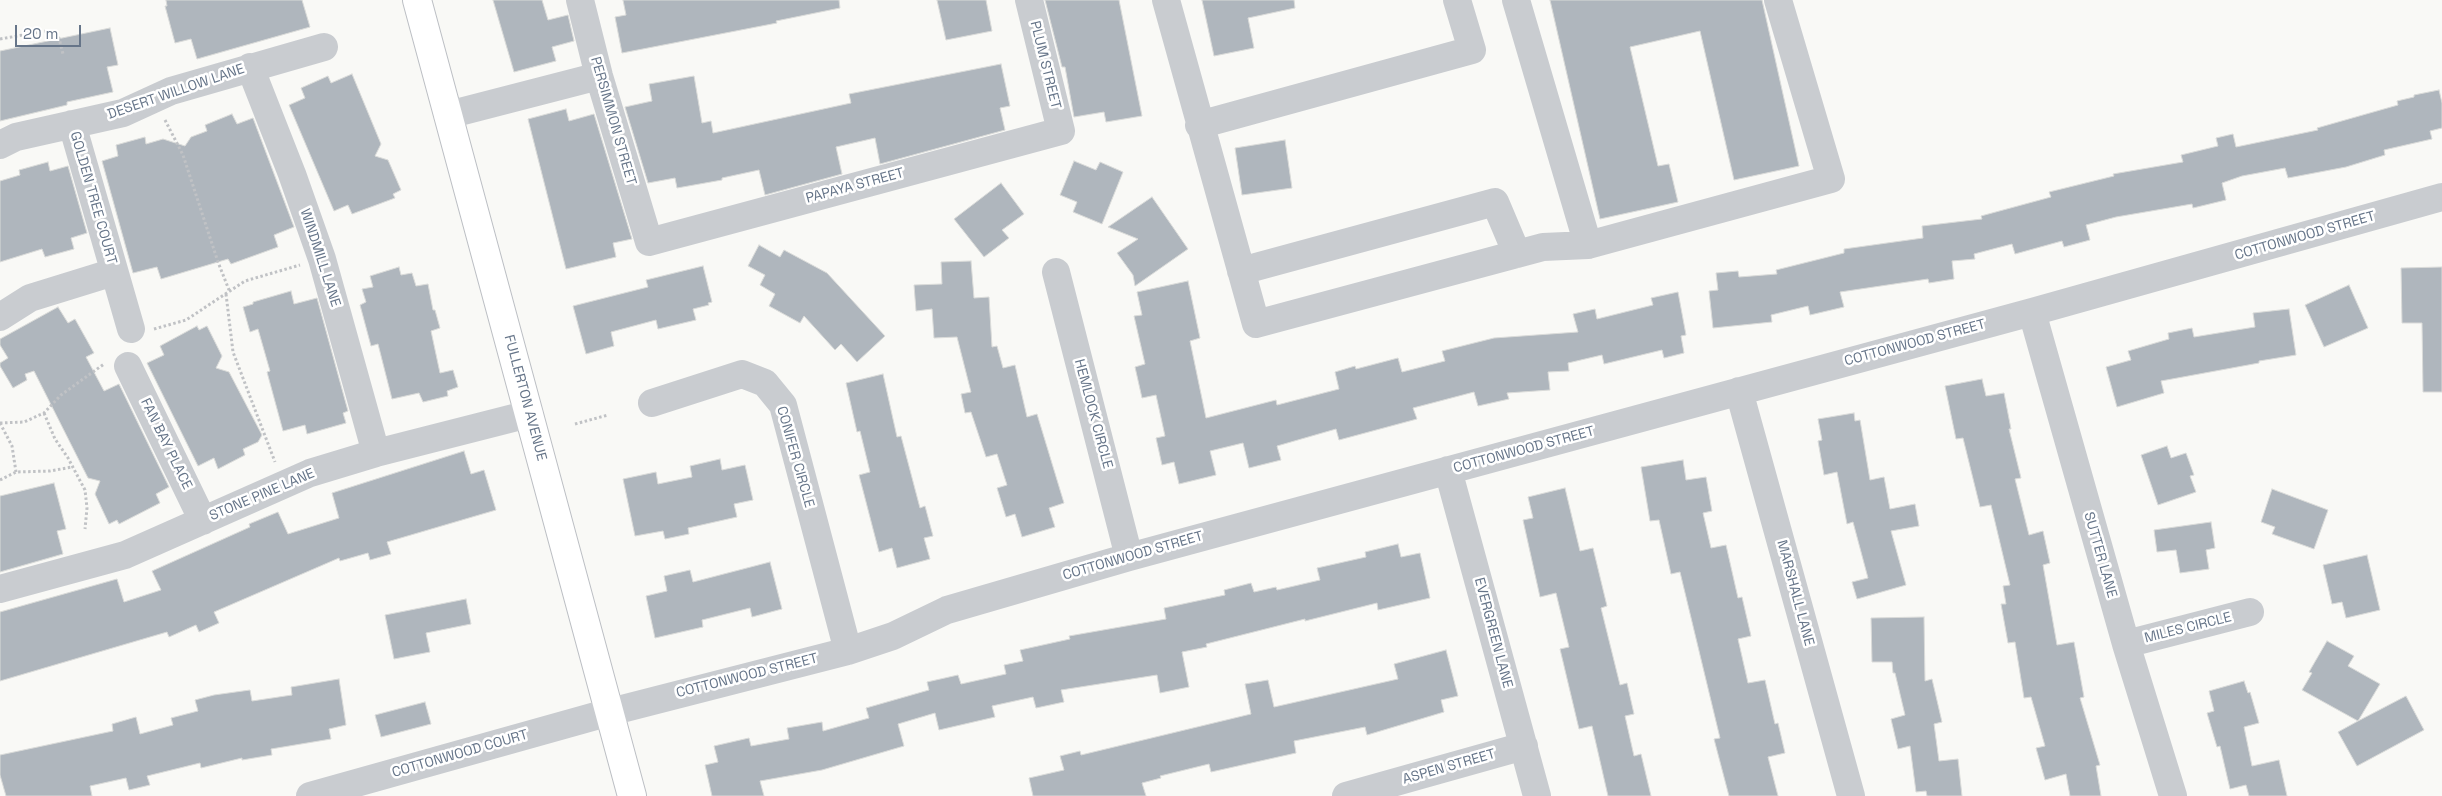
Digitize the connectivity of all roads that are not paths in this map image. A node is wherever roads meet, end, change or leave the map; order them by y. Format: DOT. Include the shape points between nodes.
graph roads {
  1 [pos="417,0"];
  2 [pos="580,0"];
  3 [pos="1029,0"];
  4 [pos="1166,0"];
  5 [pos="1457,0"];
  6 [pos="1516,0"];
  7 [pos="1778,0"];
  8 [pos="324,47"];
  9 [pos="250,67"];
  10 [pos="599,76"];
  11 [pos="448,114"];
  12 [pos="72,124"];
  13 [pos="1199,125"];
  14 [pos="1062,131"];
  15 [pos="0,145"];
  16 [pos="2442,197"];
  17 [pos="649,242"];
  18 [pos="1588,245"];
  19 [pos="1517,254"];
  20 [pos="1242,271"];
  21 [pos="114,272"];
  22 [pos="1056,272"];
  23 [pos="2032,312"];
  24 [pos="0,317"];
  25 [pos="141,329"];
  26 [pos="119,363"];
  27 [pos="1739,391"];
  28 [pos="652,402"];
  29 [pos="529,414"];
  30 [pos="376,453"];
  31 [pos="1448,470"];
  32 [pos="203,521"];
  33 [pos="1129,557"];
  34 [pos="0,589"];
  35 [pos="2250,612"];
  36 [pos="2126,644"];
  37 [pos="848,650"];
  38 [pos="610,712"];
  39 [pos="1524,746"];
  40 [pos="310,796"];
  41 [pos="632,796"];
  42 [pos="1346,796"];
  43 [pos="1537,796"];
  44 [pos="1851,796"];
  45 [pos="2173,796"];
  1 -- 11 [label="main road, FULLERTON AVENUE"];
  2 -- 10 [label="street, PERSIMMON STREET"];
  3 -- 14 [label="street, PLUM STREET"];
  4 -- 13 [label="street"];
  5 -- 13 [label="street" via="1472,50"];
  6 -- 18 [label="street"];
  7 -- 18 [label="street" via="1831,179"];
  8 -- 9 [label="street, DESERT WILLOW LANE"];
  9 -- 12 [label="street, DESERT WILLOW LANE" via="171,91 123,113"];
  9 -- 30 [label="street, WINDMILL LANE" via="322,259"];
  10 -- 11 [label="street"];
  10 -- 17 [label="street, PERSIMMON STREET"];
  11 -- 29 [label="main road, FULLERTON AVENUE"];
  12 -- 15 [label="street, DESERT WILLOW LANE" via="16,137"];
  12 -- 21 [label="street, GOLDEN TREE COURT"];
  13 -- 20 [label="street"];
  14 -- 17 [label="street, PAPAYA STREET"];
  16 -- 23 [label="street, COTTONWOOD STREET"];
  18 -- 19 [label="street" via="1543,247"];
  19 -- 20 [label="street" via="1495,202"];
  19 -- 20 [label="street" via="1256,324"];
  21 -- 24 [label="street, GOLDEN TREE COURT" via="30,298"];
  21 -- 25 [label="street, GOLDEN TREE COURT"];
  22 -- 33 [label="street, HEMLOCK CIRCLE"];
  23 -- 27 [label="street, COTTONWOOD STREET"];
  23 -- 36 [label="street, SUTTER LANE"];
  26 -- 32 [label="street, FAN BAY PLACE"];
  27 -- 31 [label="street, COTTONWOOD STREET"];
  27 -- 44 [label="street, MARSHALL LANE"];
  28 -- 37 [label="street, CONIFER CIRCLE" via="742,374 765,383 783,405"];
  29 -- 30 [label="street, STONE PINE LANE"];
  29 -- 38 [label="main road, FULLERTON AVENUE"];
  30 -- 32 [label="street, STONE PINE LANE" via="310,473"];
  31 -- 33 [label="street, COTTONWOOD STREET"];
  31 -- 39 [label="street, EVERGREEN LANE"];
  32 -- 34 [label="street, STONE PINE LANE" via="125,554"];
  33 -- 37 [label="street, COTTONWOOD STREET" via="947,610 892,636"];
  35 -- 36 [label="street, MILES CIRCLE"];
  36 -- 45 [label="street, SUTTER LANE"];
  37 -- 38 [label="street, COTTONWOOD STREET"];
  38 -- 40 [label="street, COTTONWOOD COURT"];
  38 -- 41 [label="main road, FULLERTON AVENUE"];
  39 -- 42 [label="street, ASPEN STREET"];
  39 -- 43 [label="street, EVERGREEN LANE"];
}
